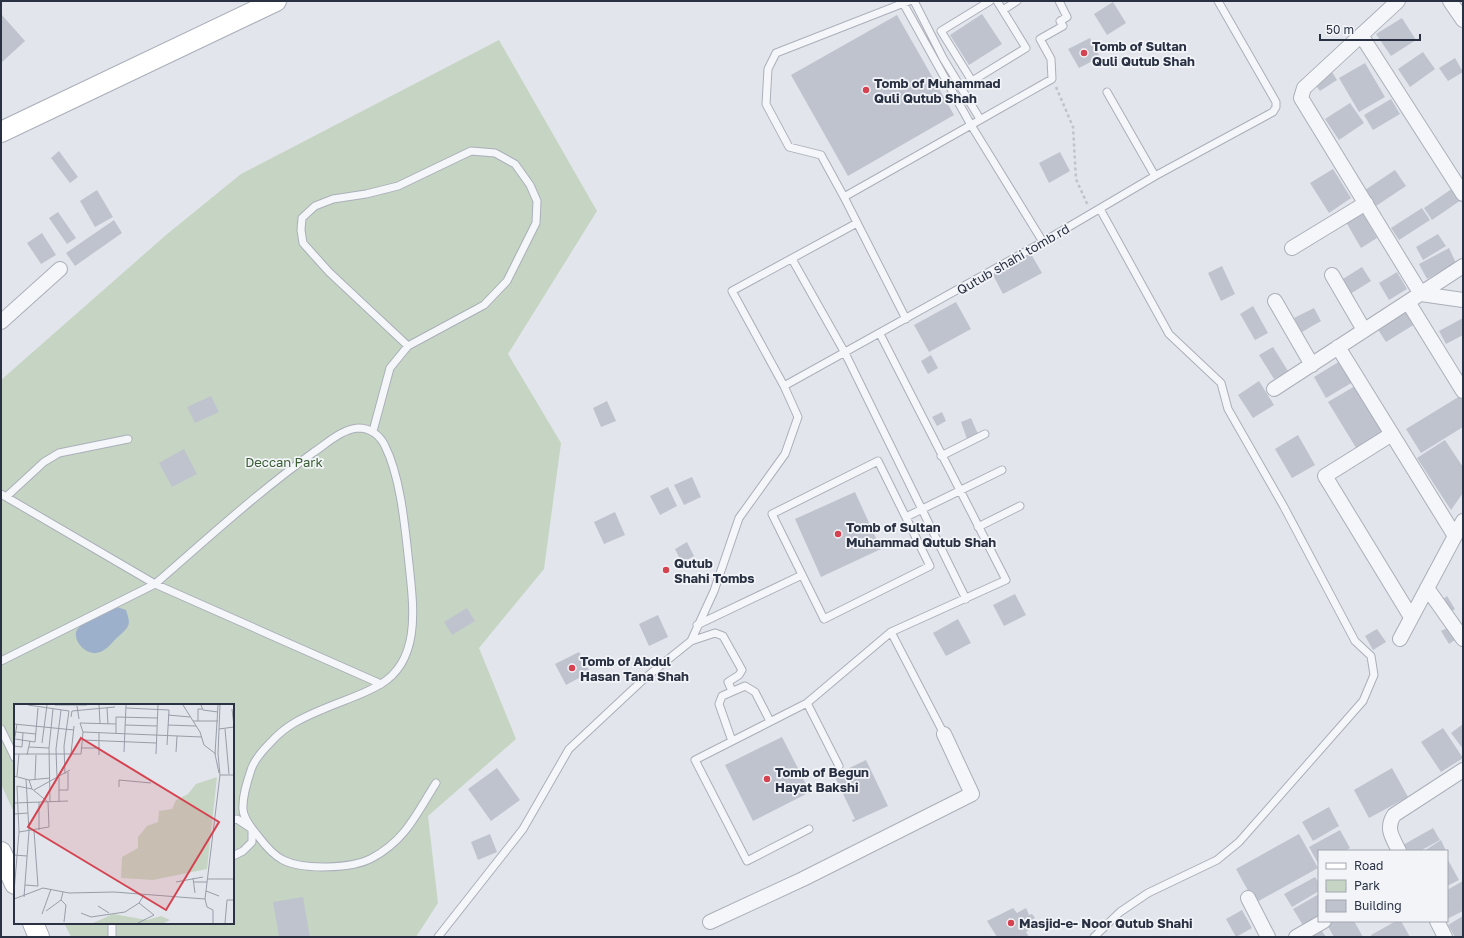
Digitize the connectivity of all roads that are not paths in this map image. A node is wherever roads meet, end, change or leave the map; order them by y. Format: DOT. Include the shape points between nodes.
graph roads {
  1 [pos="276,1"];
  2 [pos="914,1"];
  3 [pos="990,1"];
  4 [pos="997,1"];
  5 [pos="1017,1"];
  6 [pos="1059,1"];
  7 [pos="1218,1"];
  8 [pos="1398,1"];
  9 [pos="1450,1"];
  10 [pos="905,2"];
  11 [pos="246,8"];
  12 [pos="1003,10"];
  13 [pos="1463,20"];
  14 [pos="1361,35"];
  15 [pos="954,51"];
  16 [pos="943,58"];
  17 [pos="1107,92"];
  18 [pos="980,119"];
  19 [pos="971,125"];
  20 [pos="1,132"];
  21 [pos="1155,176"];
  22 [pos="1463,194"];
  23 [pos="844,197"];
  24 [pos="1366,203"];
  25 [pos="1100,209"];
  26 [pos="857,223"];
  27 [pos="1043,242"];
  28 [pos="1292,248"];
  29 [pos="792,259"];
  30 [pos="1463,266"];
  31 [pos="60,269"];
  32 [pos="1332,275"];
  33 [pos="1421,294"];
  34 [pos="1463,300"];
  35 [pos="1275,301"];
  36 [pos="1408,302"];
  37 [pos="906,319"];
  38 [pos="1,322"];
  39 [pos="1364,330"];
  40 [pos="880,334"];
  41 [pos="408,346"];
  42 [pos="1338,347"];
  43 [pos="845,353"];
  44 [pos="1312,364"];
  45 [pos="784,386"];
  46 [pos="1274,389"];
  47 [pos="1463,391"];
  48 [pos="373,431"];
  49 [pos="985,434"];
  50 [pos="1392,434"];
  51 [pos="128,439"];
  52 [pos="942,456"];
  53 [pos="1002,470"];
  54 [pos="960,491"];
  55 [pos="3,495"];
  56 [pos="1020,506"];
  57 [pos="924,509"];
  58 [pos="906,518"];
  59 [pos="1463,522"];
  60 [pos="978,527"];
  61 [pos="1455,536"];
  62 [pos="802,575"];
  63 [pos="155,584"];
  64 [pos="1427,588"];
  65 [pos="966,599"];
  66 [pos="1411,617"];
  67 [pos="697,624"];
  68 [pos="891,632"];
  69 [pos="1400,639"];
  70 [pos="1463,639"];
  71 [pos="691,641"];
  72 [pos="1,662"];
  73 [pos="381,684"];
  74 [pos="732,691"];
  75 [pos="807,703"];
  76 [pos="770,721"];
  77 [pos="1,729"];
  78 [pos="944,734"];
  79 [pos="732,741"];
  80 [pos="14,756"];
  81 [pos="839,766"];
  82 [pos="1463,770"];
  83 [pos="436,783"];
  84 [pos="234,820"];
  85 [pos="252,829"];
  86 [pos="809,829"];
  87 [pos="1399,850"];
  88 [pos="234,856"];
  89 [pos="1248,898"];
  90 [pos="710,922"];
  91 [pos="1322,922"];
  92 [pos="1437,922"];
  93 [pos="33,924"];
  94 [pos="112,924"];
  95 [pos="39,937"];
  96 [pos="112,937"];
  97 [pos="438,937"];
  98 [pos="1094,937"];
  99 [pos="1268,937"];
  100 [pos="1296,937"];
  101 [pos="1444,937"];
  1 -- 11 [label="street"];
  2 -- 16 [label="lane"];
  3 -- 15 [label="lane" via="941,31"];
  4 -- 12 [label="lane"];
  5 -- 12 [label="lane"];
  6 -- 18 [label="lane" via="1067,18 1060,21 1063,26 1040,39 1051,59 1052,78"];
  7 -- 21 [label="lane, Qutub shahi tomb rd" via="1276,102 1276,107 1273,112"];
  8 -- 14 [label="street"];
  9 -- 13 [label="street"];
  10 -- 19 [label="lane"];
  10 -- 23 [label="lane" via="776,53 768,69 766,104 789,147 821,155"];
  11 -- 20 [label="street"];
  12 -- 15 [label="lane" via="1026,48 972,81"];
  14 -- 22 [label="street"];
  14 -- 24 [label="street" via="1304,88 1300,98"];
  15 -- 16 [label="lane"];
  16 -- 18 [label="lane"];
  17 -- 21 [label="lane"];
  18 -- 19 [label="lane"];
  19 -- 23 [label="lane"];
  19 -- 27 [label="lane"];
  21 -- 25 [label="lane, Qutub shahi tomb rd"];
  23 -- 26 [label="lane"];
  24 -- 28 [label="street"];
  24 -- 33 [label="street"];
  25 -- 27 [label="lane, Qutub shahi tomb rd"];
  25 -- 98 [label="lane" via="1169,334 1221,383 1228,409 1284,507 1355,641 1371,656 1374,675 1363,701 1239,842 1217,860 1148,893 1120,912"];
  26 -- 29 [label="lane"];
  26 -- 37 [label="lane"];
  27 -- 37 [label="lane, Qutub shahi tomb rd"];
  29 -- 43 [label="lane"];
  29 -- 45 [label="lane" via="732,291"];
  30 -- 33 [label="street"];
  31 -- 38 [label="street"];
  32 -- 39 [label="street"];
  33 -- 34 [label="street"];
  33 -- 36 [label="street"];
  35 -- 44 [label="street"];
  36 -- 39 [label="street"];
  36 -- 47 [label="street"];
  37 -- 40 [label="lane, Qutub shahi tomb rd"];
  39 -- 42 [label="street"];
  40 -- 43 [label="lane, Qutub shahi tomb rd"];
  40 -- 52 [label="lane"];
  41 -- 41 [label="lane" via="484,305 506,281 536,223 537,201 530,185 515,164 495,153 471,151 398,186 333,199 315,206 302,218 303,242 329,272"];
  41 -- 48 [label="lane" via="390,368"];
  42 -- 44 [label="street"];
  42 -- 50 [label="street"];
  43 -- 45 [label="lane, Qutub shahi tomb rd"];
  43 -- 57 [label="lane"];
  44 -- 46 [label="street"];
  45 -- 67 [label="lane" via="798,417 785,454 739,518 714,591"];
  48 -- 63 [label="lane" via="357,428 337,436 280,477"];
  48 -- 73 [label="lane" via="384,443 394,467 412,590 413,629 405,656 395,673"];
  49 -- 52 [label="lane"];
  50 -- 61 [label="street"];
  50 -- 66 [label="street" via="1326,476"];
  51 -- 55 [label="lane" via="59,453"];
  52 -- 54 [label="lane"];
  53 -- 54 [label="lane"];
  54 -- 57 [label="lane"];
  54 -- 60 [label="lane"];
  55 -- 63 [label="lane"];
  56 -- 60 [label="lane"];
  57 -- 58 [label="lane"];
  57 -- 65 [label="lane"];
  58 -- 62 [label="lane" via="930,566 824,619"];
  58 -- 62 [label="lane" via="878,461 772,514"];
  59 -- 61 [label="street"];
  60 -- 65 [label="lane" via="1006,580"];
  61 -- 64 [label="street"];
  62 -- 67 [label="lane"];
  63 -- 72 [label="lane"];
  63 -- 73 [label="lane"];
  64 -- 66 [label="street"];
  64 -- 70 [label="street"];
  65 -- 68 [label="lane"];
  66 -- 69 [label="street"];
  67 -- 71 [label="lane"];
  68 -- 75 [label="lane"];
  68 -- 78 [label="lane"];
  71 -- 74 [label="lane" via="715,633 723,636 742,670 739,676 728,682"];
  71 -- 97 [label="lane" via="645,678 570,749 523,829"];
  73 -- 85 [label="lane" via="300,719 280,731 252,766 244,796 243,812"];
  74 -- 76 [label="lane" via="745,686 755,692"];
  74 -- 79 [label="lane" via="722,696 719,704"];
  75 -- 76 [label="lane"];
  75 -- 81 [label="lane"];
  76 -- 79 [label="lane"];
  77 -- 80 [label="lane"];
  78 -- 90 [label="street" via="972,794 803,879"];
  79 -- 86 [label="lane" via="695,760 747,861"];
  82 -- 87 [label="street" via="1394,815 1389,826"];
  83 -- 85 [label="lane" via="410,826 391,846 369,860 340,866 308,867 283,860 265,846"];
  84 -- 85 [label="lane" via="237,819"];
  85 -- 88 [label="lane" via="252,842"];
  89 -- 99 [label="street"];
  91 -- 100 [label="street"];
  92 -- 101 [label="street"];
  93 -- 95 [label="street"];
  94 -- 96 [label="lane"];
}
